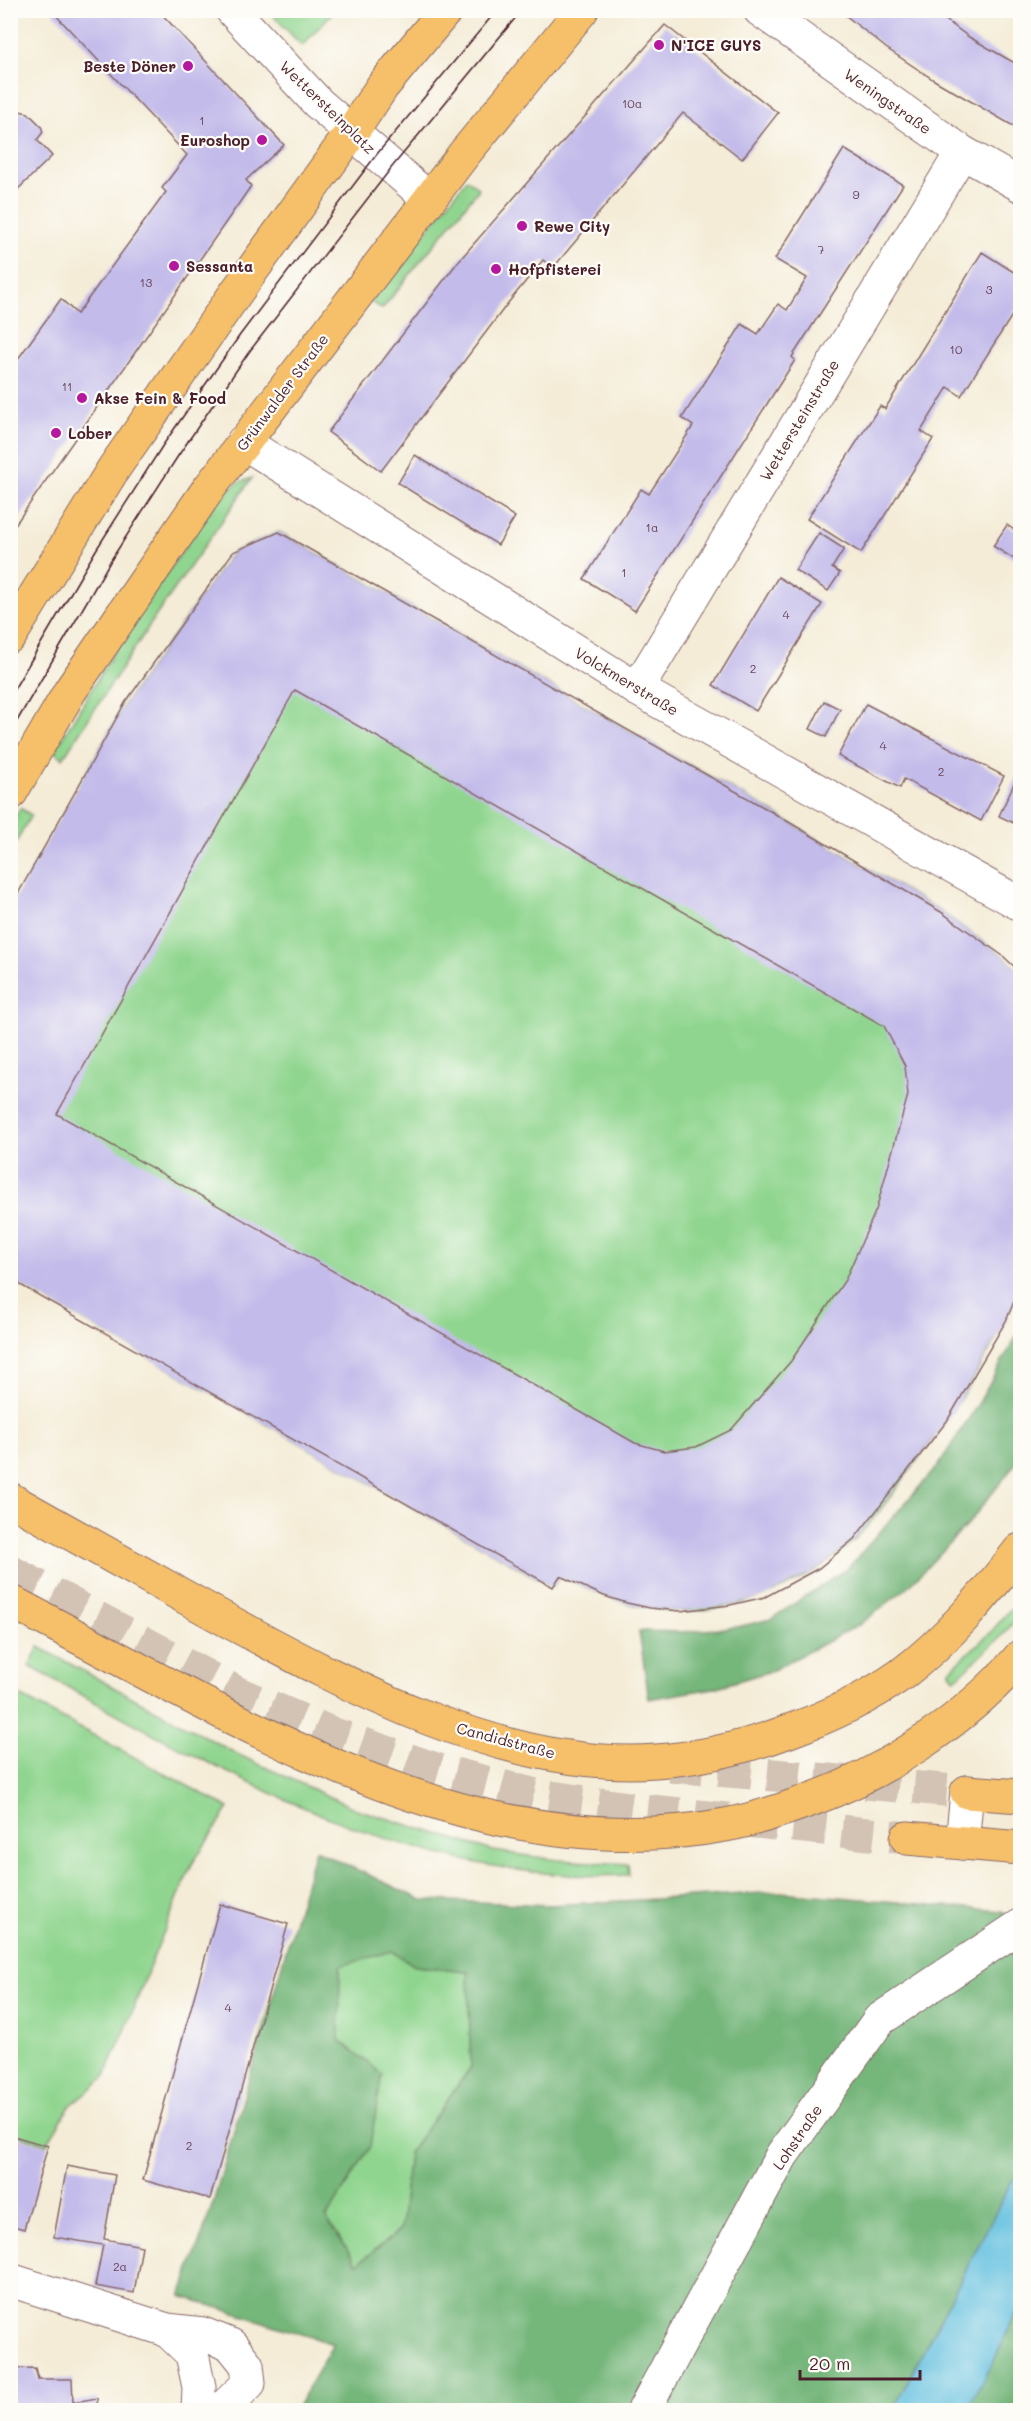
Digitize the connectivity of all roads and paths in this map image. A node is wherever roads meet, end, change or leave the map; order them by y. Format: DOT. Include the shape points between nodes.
graph roads {
  1 [pos="232,10"];
  2 [pos="446,10"];
  3 [pos="582,10"];
  4 [pos="760,10"];
  5 [pos="352,132"];
  6 [pos="962,152"];
  7 [pos="1020,185"];
  8 [pos="429,199"];
  9 [pos="243,442"];
  10 [pos="10,636"];
  11 [pos="637,688"];
  12 [pos="10,794"];
  13 [pos="1020,904"];
  14 [pos="10,1499"];
  15 [pos="1020,1550"];
  16 [pos="10,1601"];
  17 [pos="1020,1657"];
  18 [pos="968,1792"];
  19 [pos="1020,1796"];
  20 [pos="907,1838"];
  21 [pos="962,1844"];
  22 [pos="1020,1848"];
  23 [pos="1020,1926"];
  24 [pos="10,2280"];
  25 [pos="167,2330"];
  26 [pos="198,2410"];
  27 [pos="221,2410"];
  28 [pos="644,2410"];
  1 -- 5 [label="street, Wettersteinplatz" via="318,102"];
  2 -- 5 [label="main road" via="382,87"];
  3 -- 8 [label="main road, Grünwalder Straße"];
  4 -- 6 [label="street, Weningstraße"];
  5 -- 8 [label="street, Wettersteinplatz"];
  5 -- 10 [label="main road" via="114,468"];
  6 -- 7 [label="street, Weningstraße"];
  6 -- 11 [label="street, Wettersteinstraße"];
  8 -- 9 [label="main road, Grünwalder Straße"];
  9 -- 11 [label="street, Volckmerstraße"];
  9 -- 12 [label="main road, Grünwalder Straße" via="171,540 70,691"];
  11 -- 13 [label="street, Volckmerstraße"];
  14 -- 15 [label="main road, Candidstraße" via="307,1664 422,1717 535,1751 601,1761 700,1756 751,1745 817,1721 902,1674 952,1630"];
  16 -- 17 [label="main road" via="264,1735 365,1778 418,1798 504,1821 615,1834 726,1825 830,1793 881,1768 942,1727 979,1698"];
  18 -- 19 [label="main road"];
  18 -- 21 [label="street"];
  20 -- 21 [label="main road"];
  21 -- 22 [label="main road"];
  23 -- 28 [label="street, Lohstraße" via="879,2020 782,2155"];
  24 -- 25 [label="street"];
  25 -- 26 [label="street" via="192,2354 199,2387"];
  25 -- 27 [label="street" via="203,2334 231,2345 247,2365 249,2384"];
}
